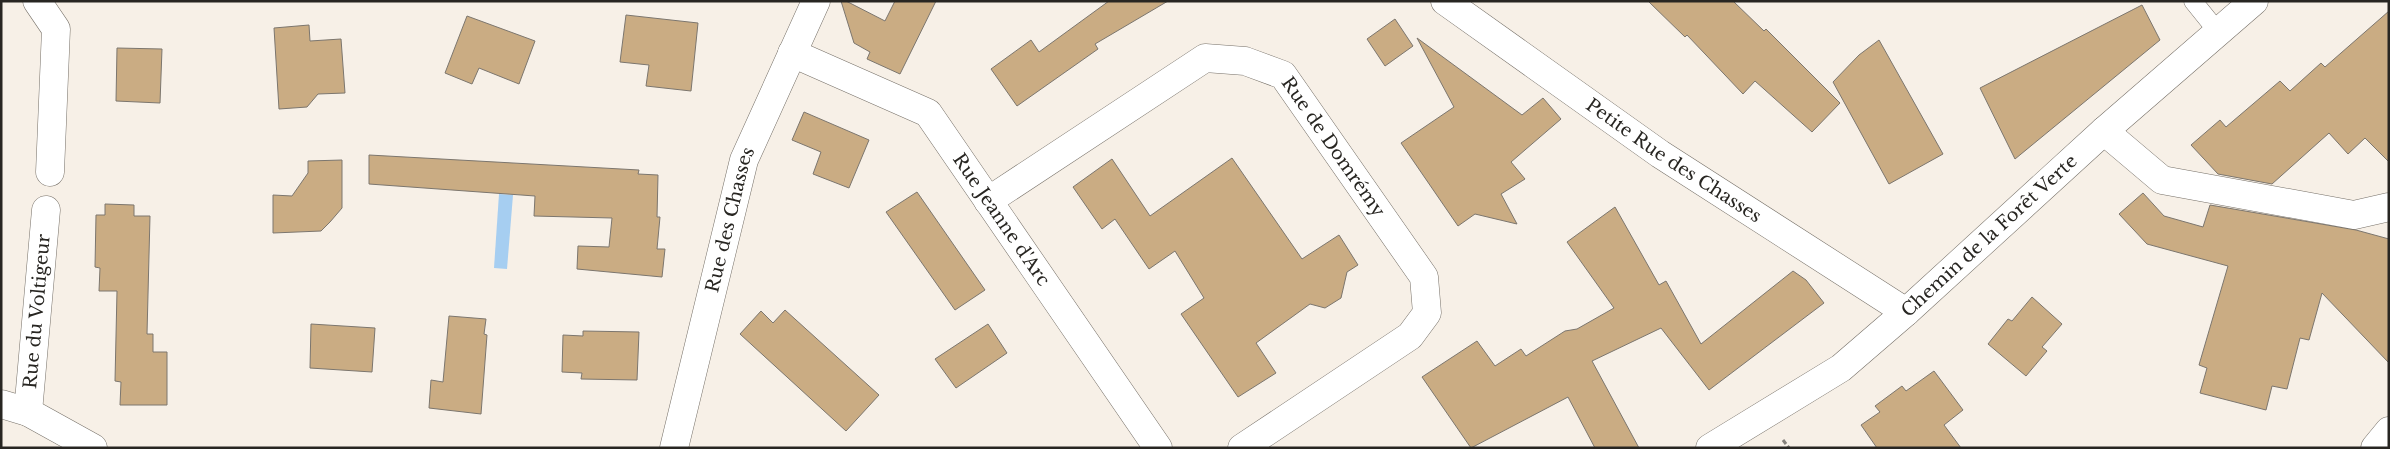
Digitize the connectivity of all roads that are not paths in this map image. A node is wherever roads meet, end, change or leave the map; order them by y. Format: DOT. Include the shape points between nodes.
graph roads {
  1 [pos="37,1"];
  2 [pos="816,1"];
  3 [pos="1445,1"];
  4 [pos="2193,1"];
  5 [pos="2252,2"];
  6 [pos="2218,32"];
  7 [pos="792,53"];
  8 [pos="2104,131"];
  9 [pos="50,172"];
  10 [pos="988,201"];
  11 [pos="2389,207"];
  12 [pos="46,210"];
  13 [pos="1906,312"];
  14 [pos="1,404"];
  15 [pos="28,412"];
  16 [pos="2389,431"];
  17 [pos="93,448"];
  18 [pos="674,448"];
  19 [pos="1158,448"];
  20 [pos="1242,448"];
  21 [pos="1710,448"];
  22 [pos="2375,448"];
  1 -- 9 [label="street" via="56,29"];
  2 -- 7 [label="street, Rue des Chasses"];
  3 -- 13 [label="street, Petite Rue des Chasses" via="1660,154"];
  4 -- 6 [label="lane"];
  5 -- 6 [label="street, Chemin de la Forêt Verte"];
  6 -- 8 [label="street, Chemin de la Forêt Verte"];
  7 -- 10 [label="street, Rue Jeanne d'Arc" via="928,113"];
  7 -- 18 [label="street, Rue des Chasses" via="744,160"];
  8 -- 11 [label="street" via="2162,180 2354,215"];
  8 -- 13 [label="street, Chemin de la Forêt Verte"];
  10 -- 19 [label="street, Rue Jeanne d'Arc"];
  10 -- 20 [label="street, Rue de Domrémy" via="1205,58 1245,61 1283,75 1424,277 1426,313 1410,336"];
  12 -- 15 [label="street, Rue du Voltigeur"];
  13 -- 21 [label="street, Chemin de la Forêt Verte" via="1841,368"];
  14 -- 15 [label="street"];
  15 -- 17 [label="street"];
  16 -- 22 [label="street"];
}
